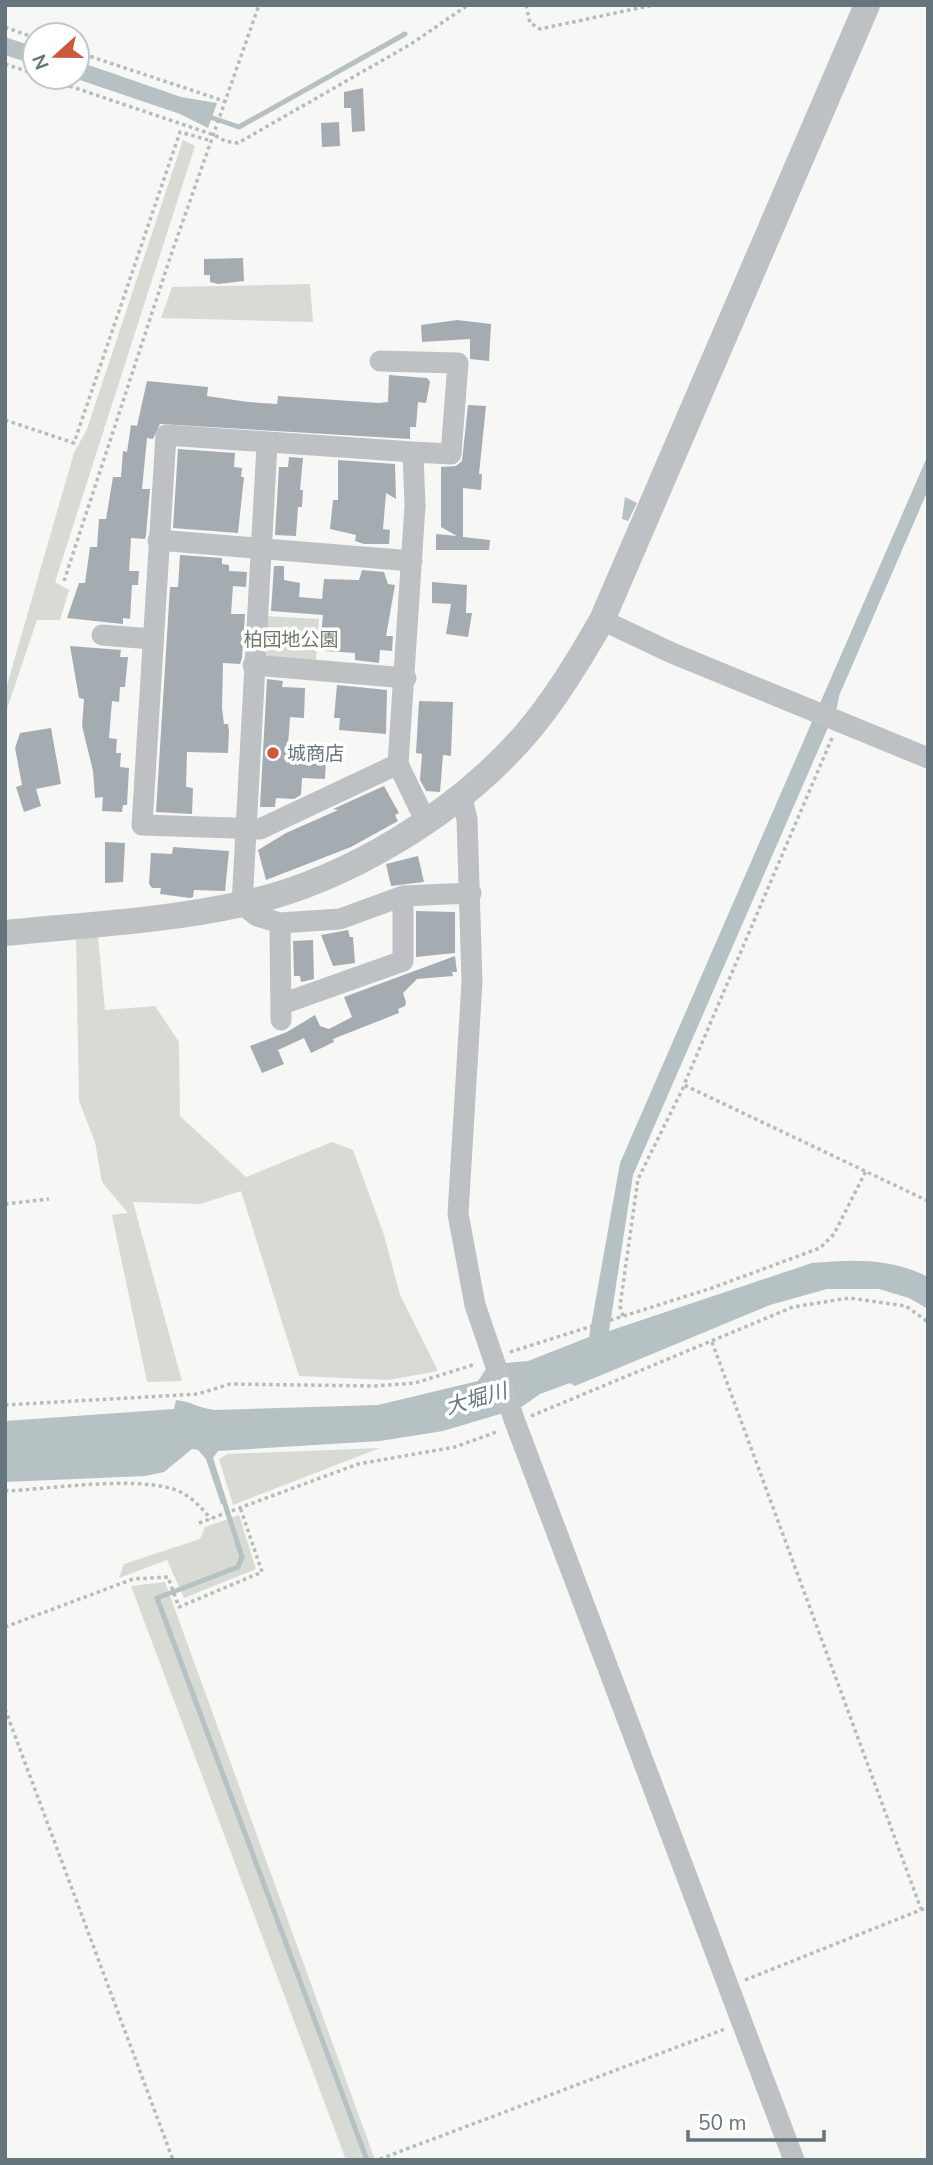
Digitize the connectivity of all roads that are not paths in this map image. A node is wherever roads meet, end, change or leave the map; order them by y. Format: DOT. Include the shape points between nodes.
graph roads {
  1 [pos="867,5"];
  2 [pos="380,361"];
  3 [pos="267,444"];
  4 [pos="413,452"];
  5 [pos="158,540"];
  6 [pos="260,548"];
  7 [pos="412,561"];
  8 [pos="602,620"];
  9 [pos="102,635"];
  10 [pos="152,639"];
  11 [pos="253,665"];
  12 [pos="406,678"];
  13 [pos="928,758"];
  14 [pos="398,764"];
  15 [pos="461,795"];
  16 [pos="425,820"];
  17 [pos="245,830"];
  18 [pos="471,893"];
  19 [pos="403,896"];
  20 [pos="242,904"];
  21 [pos="280,923"];
  22 [pos="5,933"];
  23 [pos="794,2160"];
  1 -- 8 [label="street"];
  2 -- 4 [label="street" via="457,363 451,454"];
  3 -- 4 [label="street"];
  3 -- 5 [label="street" via="166,435"];
  3 -- 6 [label="street"];
  4 -- 7 [label="street"];
  5 -- 6 [label="street"];
  5 -- 10 [label="street"];
  6 -- 7 [label="street"];
  6 -- 11 [label="street"];
  7 -- 12 [label="street"];
  8 -- 13 [label="street"];
  8 -- 15 [label="street" via="526,734"];
  9 -- 10 [label="street"];
  10 -- 17 [label="street" via="142,825"];
  11 -- 12 [label="street"];
  11 -- 17 [label="street"];
  12 -- 14 [label="street"];
  14 -- 16 [label="street"];
  14 -- 17 [label="street" via="260,830"];
  15 -- 16 [label="street"];
  15 -- 18 [label="street" via="467,818"];
  16 -- 20 [label="street" via="345,869"];
  17 -- 20 [label="street"];
  18 -- 19 [label="street"];
  18 -- 23 [label="street" via="472,982 458,1214 475,1305"];
  19 -- 21 [label="street" via="340,919"];
  19 -- 21 [label="street" via="403,961 281,1012"];
  20 -- 21 [label="street" via="257,916"];
  20 -- 22 [label="street"];
}
